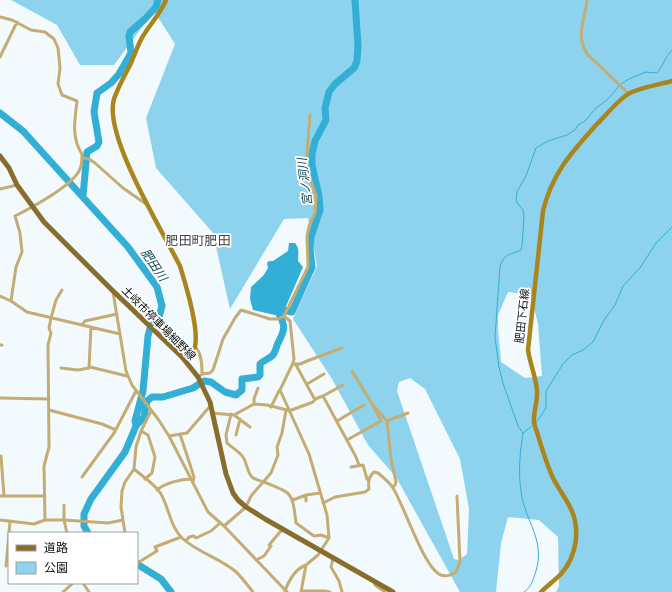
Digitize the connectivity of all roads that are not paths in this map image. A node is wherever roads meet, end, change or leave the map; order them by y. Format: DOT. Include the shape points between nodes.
graph roads {
  1 [pos="166,0"];
  2 [pos="587,0"];
  3 [pos="0,17"];
  4 [pos="17,22"];
  5 [pos="0,57"];
  6 [pos="672,81"];
  7 [pos="629,94"];
  8 [pos="310,116"];
  9 [pos="0,156"];
  10 [pos="82,159"];
  11 [pos="17,185"];
  12 [pos="0,189"];
  13 [pos="147,204"];
  14 [pos="32,207"];
  15 [pos="62,290"];
  16 [pos="112,290"];
  17 [pos="0,296"];
  18 [pos="11,301"];
  19 [pos="117,314"];
  20 [pos="284,316"];
  21 [pos="51,318"];
  22 [pos="82,325"];
  23 [pos="91,327"];
  24 [pos="120,334"];
  25 [pos="195,347"];
  26 [pos="342,348"];
  27 [pos="182,357"];
  28 [pos="294,364"];
  29 [pos="90,367"];
  30 [pos="61,368"];
  31 [pos="352,371"];
  32 [pos="324,374"];
  33 [pos="128,376"];
  34 [pos="200,376"];
  35 [pos="307,384"];
  36 [pos="343,384"];
  37 [pos="258,388"];
  38 [pos="280,390"];
  39 [pos="136,391"];
  40 [pos="323,396"];
  41 [pos="0,398"];
  42 [pos="49,399"];
  43 [pos="315,400"];
  44 [pos="254,404"];
  45 [pos="211,405"];
  46 [pos="364,405"];
  47 [pos="374,405"];
  48 [pos="271,407"];
  49 [pos="49,410"];
  50 [pos="288,410"];
  51 [pos="151,411"];
  52 [pos="212,413"];
  53 [pos="408,413"];
  54 [pos="233,414"];
  55 [pos="240,419"];
  56 [pos="337,421"];
  57 [pos="387,421"];
  58 [pos="250,427"];
  59 [pos="116,430"];
  60 [pos="141,431"];
  61 [pos="180,434"];
  62 [pos="236,435"];
  63 [pos="169,436"];
  64 [pos="347,440"];
  65 [pos="1,456"];
  66 [pos="360,465"];
  67 [pos="351,467"];
  68 [pos="134,469"];
  69 [pos="82,477"];
  70 [pos="145,479"];
  71 [pos="192,481"];
  72 [pos="369,481"];
  73 [pos="264,482"];
  74 [pos="393,487"];
  75 [pos="157,490"];
  76 [pos="320,493"];
  77 [pos="2,496"];
  78 [pos="45,496"];
  79 [pos="306,496"];
  80 [pos="457,496"];
  81 [pos="293,500"];
  82 [pos="306,501"];
  83 [pos="323,503"];
  84 [pos="64,505"];
  85 [pos="246,507"];
  86 [pos="0,520"];
  87 [pos="45,520"];
  88 [pos="64,520"];
  89 [pos="124,520"];
  90 [pos="10,521"];
  91 [pos="220,523"];
  92 [pos="224,526"];
  93 [pos="284,530"];
  94 [pos="9,532"];
  95 [pos="67,532"];
  96 [pos="126,532"];
  97 [pos="181,537"];
  98 [pos="329,538"];
  99 [pos="186,541"];
  100 [pos="8,545"];
  101 [pos="321,552"];
  102 [pos="333,559"];
  103 [pos="256,560"];
  104 [pos="138,562"];
  105 [pos="306,565"];
  106 [pos="6,566"];
  107 [pos="374,581"];
  108 [pos="72,584"];
  109 [pos="301,591"];
  110 [pos="63,592"];
  111 [pos="253,592"];
  112 [pos="286,592"];
  113 [pos="330,592"];
  114 [pos="342,592"];
  115 [pos="385,592"];
  116 [pos="393,592"];
  117 [pos="541,592"];
  1 -- 13 [label="main road" via="144,36 113,101 117,136"];
  2 -- 7 [label="street" via="580,39 582,46 587,54"];
  3 -- 4 [label="street"];
  4 -- 5 [label="street"];
  4 -- 10 [label="street" via="31,30 45,32 57,43 60,92 62,96 77,101 74,127"];
  6 -- 7 [label="main road, 肥田下石線"];
  7 -- 117 [label="main road, 肥田下石線" via="612,107 570,153 552,184 543,211 528,350 537,392 533,413 552,476 571,508 576,534 575,549 567,566"];
  8 -- 20 [label="street" via="306,166 316,196 315,213 308,231 308,267"];
  9 -- 11 [label="main road, 土岐市停車場細野線"];
  10 -- 13 [label="street" via="95,163 123,188"];
  10 -- 14 [label="street" via="81,168 75,178"];
  11 -- 12 [label="street"];
  11 -- 14 [label="main road, 土岐市停車場細野線"];
  13 -- 25 [label="main road" via="180,266 194,324"];
  14 -- 16 [label="main road, 土岐市停車場細野線"];
  14 -- 18 [label="street" via="15,216 22,252 16,267"];
  15 -- 21 [label="street"];
  16 -- 19 [label="street"];
  16 -- 27 [label="main road, 土岐市停車場細野線"];
  17 -- 18 [label="street"];
  18 -- 21 [label="street" via="27,312"];
  19 -- 22 [label="street" via="85,321"];
  19 -- 24 [label="street"];
  20 -- 28 [label="street" via="290,321"];
  20 -- 34 [label="street" via="270,319 241,310 223,339 210,374"];
  21 -- 22 [label="street"];
  21 -- 42 [label="street" via="48,349"];
  22 -- 23 [label="street"];
  23 -- 24 [label="street"];
  23 -- 29 [label="street"];
  24 -- 33 [label="street"];
  25 -- 27 [label="main road"];
  25 -- 34 [label="street" via="199,353"];
  26 -- 28 [label="street" via="303,364"];
  27 -- 34 [label="main road, 土岐市停車場細野線"];
  28 -- 35 [label="street"];
  28 -- 38 [label="street"];
  29 -- 30 [label="street" via="84,370"];
  29 -- 33 [label="street"];
  31 -- 47 [label="street"];
  32 -- 35 [label="street"];
  33 -- 39 [label="street"];
  34 -- 45 [label="main road, 土岐市停車場細野線"];
  35 -- 43 [label="street"];
  36 -- 40 [label="street"];
  37 -- 44 [label="street"];
  38 -- 48 [label="street"];
  38 -- 50 [label="street"];
  39 -- 51 [label="street"];
  39 -- 59 [label="street"];
  40 -- 43 [label="street"];
  40 -- 56 [label="street"];
  41 -- 42 [label="street"];
  42 -- 49 [label="street"];
  43 -- 50 [label="street"];
  44 -- 48 [label="street"];
  44 -- 54 [label="street"];
  45 -- 52 [label="main road, 土岐市停車場細野線"];
  45 -- 61 [label="street" via="187,433"];
  46 -- 56 [label="street"];
  47 -- 57 [label="street"];
  47 -- 64 [label="street" via="382,421"];
  48 -- 50 [label="street"];
  49 -- 59 [label="street"];
  49 -- 78 [label="street" via="49,447 44,466"];
  50 -- 73 [label="street" via="277,447 277,459"];
  50 -- 76 [label="street" via="309,454"];
  51 -- 60 [label="street"];
  51 -- 63 [label="street"];
  52 -- 54 [label="street"];
  52 -- 85 [label="main road, 土岐市停車場細野線" via="229,483 238,500"];
  53 -- 57 [label="street"];
  54 -- 55 [label="street"];
  54 -- 73 [label="street" via="226,435 227,443 242,456 252,476"];
  55 -- 58 [label="street"];
  55 -- 62 [label="street"];
  56 -- 64 [label="street"];
  57 -- 74 [label="street" via="396,482"];
  59 -- 69 [label="street"];
  60 -- 68 [label="street" via="136,447"];
  60 -- 70 [label="street" via="148,435 155,457 152,473"];
  61 -- 63 [label="street"];
  61 -- 71 [label="street" via="194,477"];
  63 -- 71 [label="street"];
  64 -- 66 [label="street"];
  65 -- 77 [label="street"];
  66 -- 67 [label="street"];
  66 -- 72 [label="street"];
  68 -- 70 [label="street"];
  68 -- 89 [label="street" via="122,491"];
  70 -- 75 [label="street"];
  71 -- 75 [label="street" via="174,482"];
  71 -- 91 [label="street" via="208,512"];
  72 -- 74 [label="street" via="374,472"];
  72 -- 83 [label="street" via="369,489 365,492"];
  73 -- 81 [label="street" via="282,489"];
  73 -- 85 [label="street" via="251,496"];
  74 -- 80 [label="street" via="424,556 436,572 449,576 456,572 460,562"];
  75 -- 97 [label="street" via="169,518"];
  76 -- 79 [label="street"];
  76 -- 83 [label="street"];
  77 -- 78 [label="street"];
  78 -- 87 [label="street"];
  79 -- 81 [label="street"];
  79 -- 82 [label="street"];
  81 -- 98 [label="street" via="296,523 314,536"];
  83 -- 98 [label="street"];
  84 -- 88 [label="street"];
  85 -- 92 [label="street"];
  85 -- 93 [label="main road, 土岐市停車場細野線"];
  86 -- 90 [label="street"];
  87 -- 88 [label="street"];
  87 -- 90 [label="street" via="34,524"];
  88 -- 89 [label="street" via="108,523"];
  88 -- 95 [label="street"];
  89 -- 96 [label="street"];
  90 -- 94 [label="street"];
  91 -- 92 [label="street"];
  91 -- 99 [label="street" via="211,531 196,538 189,537"];
  92 -- 103 [label="street"];
  93 -- 101 [label="main road, 土岐市停車場細野線"];
  93 -- 103 [label="street" via="269,545 271,546 264,556"];
  97 -- 99 [label="street"];
  97 -- 104 [label="street" via="155,547 157,551"];
  98 -- 101 [label="street"];
  99 -- 111 [label="street" via="234,570"];
  100 -- 106 [label="street"];
  101 -- 102 [label="main road, 土岐市停車場細野線"];
  101 -- 105 [label="street"];
  102 -- 107 [label="main road, 土岐市停車場細野線"];
  102 -- 114 [label="street" via="331,567"];
  103 -- 112 [label="street"];
  105 -- 109 [label="street"];
  105 -- 112 [label="street" via="293,576"];
  107 -- 115 [label="street" via="375,585"];
  107 -- 116 [label="main road, 土岐市停車場細野線"];
  108 -- 110 [label="street"];
  109 -- 113 [label="street"];
}
